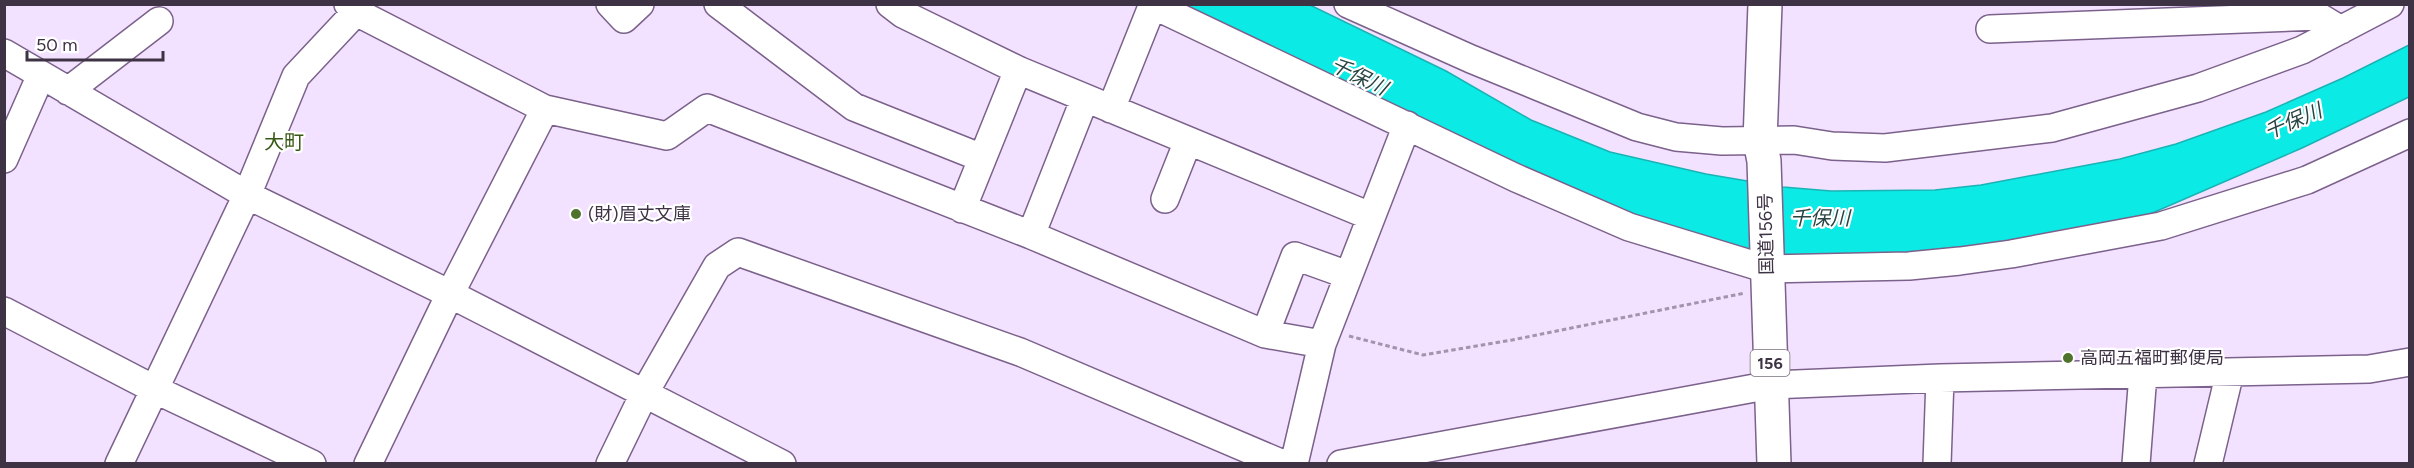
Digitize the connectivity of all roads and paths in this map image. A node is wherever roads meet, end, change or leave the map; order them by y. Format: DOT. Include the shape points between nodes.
graph roads {
  1 [pos="610,4"];
  2 [pos="640,4"];
  3 [pos="718,4"];
  4 [pos="890,4"];
  5 [pos="1348,4"];
  6 [pos="1765,4"];
  7 [pos="2390,4"];
  8 [pos="1153,5"];
  9 [pos="352,8"];
  10 [pos="159,21"];
  11 [pos="1990,29"];
  12 [pos="2341,30"];
  13 [pos="4,53"];
  14 [pos="1018,70"];
  15 [pos="41,75"];
  16 [pos="68,91"];
  17 [pos="1085,98"];
  18 [pos="544,109"];
  19 [pos="1111,109"];
  20 [pos="1407,125"];
  21 [pos="2409,133"];
  22 [pos="1188,141"];
  23 [pos="1762,151"];
  24 [pos="982,158"];
  25 [pos="4,159"];
  26 [pos="246,195"];
  27 [pos="1166,199"];
  28 [pos="962,209"];
  29 [pos="1370,216"];
  30 [pos="1031,235"];
  31 [pos="1767,273"];
  32 [pos="1348,275"];
  33 [pos="450,294"];
  34 [pos="4,311"];
  35 [pos="1265,334"];
  36 [pos="1324,337"];
  37 [pos="2409,362"];
  38 [pos="2230,372"];
  39 [pos="2143,374"];
  40 [pos="1940,378"];
  41 [pos="1771,385"];
  42 [pos="154,389"];
  43 [pos="645,392"];
  44 [pos="119,464"];
  45 [pos="312,464"];
  46 [pos="368,464"];
  47 [pos="610,464"];
  48 [pos="782,464"];
  49 [pos="1284,464"];
  50 [pos="1294,464"];
  51 [pos="1341,464"];
  52 [pos="1774,464"];
  53 [pos="1937,464"];
  54 [pos="2136,464"];
  55 [pos="2208,464"];
  1 -- 2 [label="street" via="624,19"];
  3 -- 24 [label="street" via="854,107"];
  4 -- 14 [label="street"];
  5 -- 23 [label="street" via="1637,127"];
  6 -- 23 [label="highway, 国道156号 / 156"];
  7 -- 12 [label="street"];
  8 -- 19 [label="street"];
  8 -- 20 [label="street"];
  9 -- 18 [label="street"];
  9 -- 26 [label="street" via="296,76"];
  10 -- 16 [label="street"];
  11 -- 12 [label="street" via="2318,16"];
  12 -- 23 [label="street" via="2302,50 2198,88 2052,128 1885,148 1794,140"];
  13 -- 15 [label="street"];
  14 -- 17 [label="street"];
  14 -- 24 [label="street"];
  15 -- 16 [label="street"];
  15 -- 25 [label="street"];
  16 -- 26 [label="street"];
  17 -- 19 [label="street"];
  17 -- 30 [label="street"];
  18 -- 28 [label="street" via="667,136 707,108"];
  18 -- 33 [label="street"];
  19 -- 22 [label="street"];
  20 -- 29 [label="street"];
  20 -- 31 [label="street" via="1629,227"];
  21 -- 31 [label="street" via="2307,180 2161,226 1960,261"];
  22 -- 27 [label="street"];
  22 -- 29 [label="street"];
  23 -- 31 [label="highway, 国道156号 / 156"];
  24 -- 28 [label="street"];
  26 -- 33 [label="street"];
  26 -- 42 [label="street"];
  28 -- 30 [label="street"];
  29 -- 32 [label="street"];
  30 -- 35 [label="street"];
  31 -- 36 [label="path" via="1512,340 1423,355"];
  31 -- 41 [label="highway, 国道156号 / 156"];
  32 -- 35 [label="street" via="1295,256"];
  32 -- 36 [label="street"];
  33 -- 43 [label="street"];
  33 -- 46 [label="street"];
  34 -- 42 [label="street"];
  35 -- 36 [label="street"];
  36 -- 50 [label="street"];
  37 -- 38 [label="street" via="2369,369"];
  38 -- 39 [label="street"];
  38 -- 55 [label="street"];
  39 -- 40 [label="street"];
  39 -- 54 [label="street"];
  40 -- 41 [label="street"];
  40 -- 53 [label="street"];
  41 -- 51 [label="street"];
  41 -- 52 [label="highway, 国道156号 / 156"];
  42 -- 44 [label="street"];
  42 -- 45 [label="street"];
  43 -- 47 [label="street"];
  43 -- 48 [label="street"];
  43 -- 49 [label="street" via="717,266 738,252 1020,352"];
}
